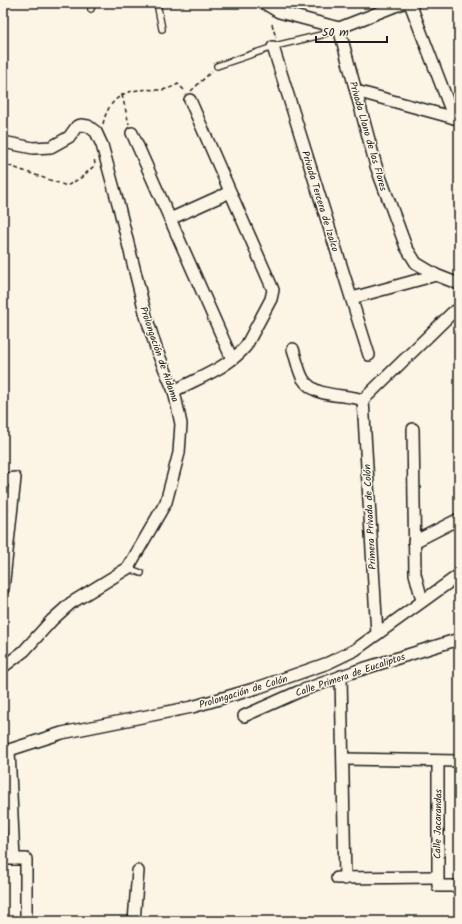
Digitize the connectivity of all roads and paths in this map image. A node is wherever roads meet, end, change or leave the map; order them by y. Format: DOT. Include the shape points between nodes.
graph roads {
  1 [pos="157,3"];
  2 [pos="264,3"];
  3 [pos="403,3"];
  4 [pos="408,3"];
  5 [pos="272,24"];
  6 [pos="339,28"];
  7 [pos="162,29"];
  8 [pos="275,44"];
  9 [pos="217,66"];
  10 [pos="356,91"];
  11 [pos="122,95"];
  12 [pos="190,100"];
  13 [pos="456,119"];
  14 [pos="132,133"];
  15 [pos="100,139"];
  16 [pos="3,142"];
  17 [pos="94,154"];
  18 [pos="3,166"];
  19 [pos="230,192"];
  20 [pos="170,219"];
  21 [pos="436,275"];
  22 [pos="459,284"];
  23 [pos="352,298"];
  24 [pos="459,309"];
  25 [pos="293,349"];
  26 [pos="369,355"];
  27 [pos="232,359"];
  28 [pos="174,391"];
  29 [pos="363,400"];
  30 [pos="413,429"];
  31 [pos="3,480"];
  32 [pos="459,519"];
  33 [pos="414,542"];
  34 [pos="5,563"];
  35 [pos="128,568"];
  36 [pos="141,573"];
  37 [pos="459,575"];
  38 [pos="3,589"];
  39 [pos="422,600"];
  40 [pos="377,634"];
  41 [pos="459,639"];
  42 [pos="3,667"];
  43 [pos="341,676"];
  44 [pos="244,716"];
  45 [pos="6,751"];
  46 [pos="344,759"];
  47 [pos="438,761"];
  48 [pos="459,761"];
  49 [pos="9,859"];
  50 [pos="138,871"];
  51 [pos="437,881"];
  52 [pos="459,886"];
  53 [pos="26,921"];
  54 [pos="134,921"];
  1 -- 7 [label="lane"];
  2 -- 6 [label="street" via="279,12"];
  3 -- 6 [label="street"];
  4 -- 13 [label="street"];
  5 -- 8 [label="path"];
  6 -- 8 [label="lane" via="321,35"];
  6 -- 10 [label="street, Privada Llano de las Flores"];
  8 -- 9 [label="lane"];
  8 -- 23 [label="street, Privada Tercera de Izalco"];
  9 -- 11 [label="path" via="188,94 178,84 156,91 138,90"];
  10 -- 13 [label="street"];
  10 -- 21 [label="street, Privada Llano de las Flores" via="376,166 406,247 416,263"];
  11 -- 14 [label="path"];
  11 -- 15 [label="path" via="110,103 104,117"];
  12 -- 19 [label="street"];
  14 -- 20 [label="street"];
  15 -- 16 [label="street, Prolongación de Aldama" via="91,127 84,125 77,126 69,137 51,147 33,148"];
  15 -- 28 [label="street, Prolongación de Aldama" via="120,207 146,316"];
  17 -- 18 [label="path" via="95,165 67,186 4,164"];
  19 -- 20 [label="street"];
  19 -- 27 [label="street" via="273,290 271,299 246,346"];
  20 -- 27 [label="street"];
  21 -- 22 [label="street, Privada Llano de las Flores"];
  21 -- 23 [label="street"];
  23 -- 26 [label="street, Privada Tercera de Izalco"];
  24 -- 29 [label="street" via="452,312"];
  25 -- 29 [label="street" via="303,378 314,390"];
  27 -- 28 [label="street"];
  28 -- 35 [label="street, Prolongación de Aldama" via="181,424 175,470 160,515"];
  29 -- 40 [label="street, Primera Privada de Colón"];
  30 -- 33 [label="street"];
  31 -- 34 [label="street" via="15,478"];
  32 -- 33 [label="street"];
  33 -- 39 [label="street" via="416,574"];
  34 -- 38 [label="street"];
  35 -- 36 [label="lane"];
  35 -- 42 [label="street, Prolongación de Aldama" via="71,603 24,651"];
  37 -- 39 [label="street, Prolongación de Colón"];
  39 -- 40 [label="street, Prolongación de Colón"];
  40 -- 45 [label="street, Prolongación de Colón" via="355,650 328,663 257,688 192,706 62,733"];
  41 -- 43 [label="street, Calle Primera de Eucaliptos"];
  43 -- 44 [label="street, Calle Primera de Eucaliptos"];
  43 -- 46 [label="street"];
  45 -- 49 [label="street"];
  46 -- 47 [label="street"];
  46 -- 51 [label="street" via="341,878"];
  47 -- 48 [label="street"];
  47 -- 51 [label="street, Calle Jacarandas"];
  49 -- 53 [label="street" via="26,859"];
  50 -- 54 [label="street"];
  51 -- 52 [label="street"];
}
